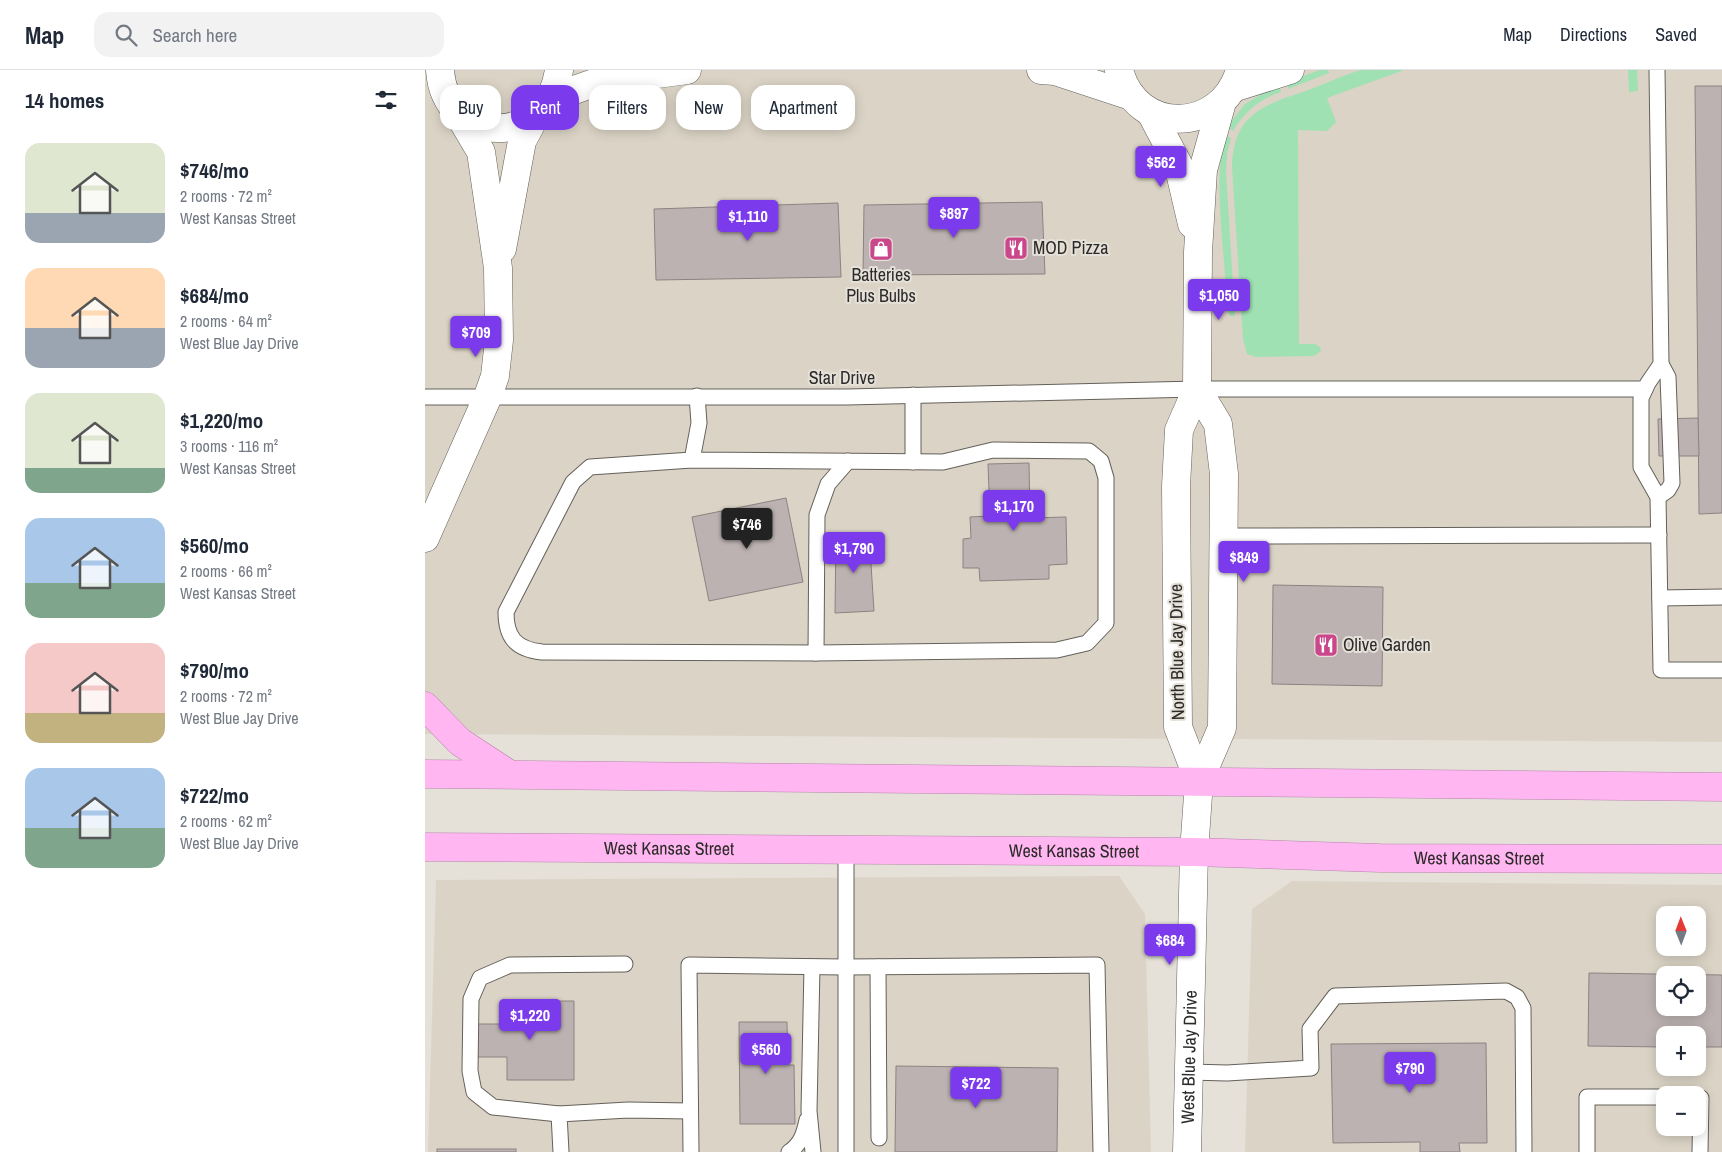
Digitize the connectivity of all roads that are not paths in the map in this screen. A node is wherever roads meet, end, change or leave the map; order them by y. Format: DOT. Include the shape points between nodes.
graph roads {
  1 [pos="440,70"];
  2 [pos="559,70"];
  3 [pos="687,70"];
  4 [pos="1041,70"];
  5 [pos="1119,70"];
  6 [pos="1290,70"];
  7 [pos="1657,70"];
  8 [pos="441,85"];
  9 [pos="553,85"];
  10 [pos="1232,86"];
  11 [pos="579,90"];
  12 [pos="1141,105"];
  13 [pos="465,130"];
  14 [pos="529,130"];
  15 [pos="1199,252"];
  16 [pos="498,268"];
  17 [pos="1661,364"];
  18 [pos="1197,389"];
  19 [pos="1645,389"];
  20 [pos="488,396"];
  21 [pos="697,396"];
  22 [pos="913,396"];
  23 [pos="425,397"];
  24 [pos="692,460"];
  25 [pos="847,461"];
  26 [pos="913,462"];
  27 [pos="1658,497"];
  28 [pos="1224,536"];
  29 [pos="1659,536"];
  30 [pos="425,538"];
  31 [pos="1722,597"];
  32 [pos="1660,598"];
  33 [pos="816,653"];
  34 [pos="1722,670"];
  35 [pos="425,706"];
  36 [pos="425,774"];
  37 [pos="509,774"];
  38 [pos="1199,781"];
  39 [pos="1722,787"];
  40 [pos="425,846"];
  41 [pos="846,850"];
  42 [pos="1194,852"];
  43 [pos="1722,859"];
  44 [pos="625,964"];
  45 [pos="812,966"];
  46 [pos="845,967"];
  47 [pos="878,967"];
  48 [pos="1189,1072"];
  49 [pos="1656,1098"];
  50 [pos="809,1110"];
  51 [pos="690,1111"];
  52 [pos="559,1114"];
  53 [pos="1700,1136"];
  54 [pos="879,1138"];
  55 [pos="561,1152"];
  56 [pos="691,1152"];
  57 [pos="789,1152"];
  58 [pos="813,1152"];
  59 [pos="846,1152"];
  60 [pos="1101,1152"];
  61 [pos="1187,1152"];
  62 [pos="1524,1152"];
  63 [pos="1587,1152"];
  64 [pos="1700,1152"];
  1 -- 8 [label="street"];
  2 -- 9 [label="street"];
  3 -- 11 [label="street" via="597,82"];
  4 -- 12 [label="street" via="1055,71"];
  5 -- 12 [label="street, North Blue Jay Drive" via="1121,81"];
  6 -- 10 [label="street"];
  7 -- 17 [label="lane"];
  10 -- 12 [label="street" via="1207,113 1188,119 1169,119"];
  10 -- 15 [label="street, North Blue Jay Drive" via="1203,170"];
  12 -- 15 [label="street, North Blue Jay Drive" via="1178,164"];
  13 -- 16 [label="street" via="481,152"];
  14 -- 16 [label="street" via="522,141"];
  15 -- 18 [label="street, North Blue Jay Drive"];
  16 -- 20 [label="street" via="499,340 495,376"];
  17 -- 19 [label="lane"];
  17 -- 27 [label="lane" via="1667,377 1672,482 1668,490"];
  18 -- 19 [label="lane, Star Drive"];
  18 -- 22 [label="lane, Star Drive"];
  18 -- 28 [label="street" via="1218,424 1224,474"];
  18 -- 38 [label="street, North Blue Jay Drive" via="1179,430 1176,486 1177,727"];
  19 -- 27 [label="lane" via="1641,398 1641,467"];
  20 -- 21 [label="lane, Star Drive"];
  20 -- 23 [label="lane, Star Drive"];
  20 -- 30 [label="street"];
  21 -- 22 [label="lane, Star Drive"];
  21 -- 24 [label="lane" via="699,423"];
  22 -- 26 [label="lane"];
  24 -- 25 [label="lane"];
  24 -- 33 [label="lane" via="590,467 581,473 557,511 506,612 510,635 518,646 542,652"];
  25 -- 26 [label="lane"];
  25 -- 33 [label="lane" via="829,484 817,515"];
  26 -- 33 [label="lane" via="943,462 993,450 1089,451 1101,461 1106,478 1107,623 1087,643 1057,650"];
  27 -- 29 [label="lane"];
  28 -- 29 [label="lane"];
  28 -- 38 [label="street" via="1222,728"];
  29 -- 32 [label="lane"];
  31 -- 32 [label="lane"];
  32 -- 34 [label="lane" via="1661,670"];
  35 -- 37 [label="highway" via="460,742"];
  36 -- 37 [label="highway"];
  37 -- 38 [label="highway"];
  38 -- 39 [label="highway"];
  38 -- 42 [label="street, West Blue Jay Drive"];
  40 -- 41 [label="highway, West Kansas Street"];
  41 -- 42 [label="highway, West Kansas Street"];
  41 -- 46 [label="lane"];
  42 -- 43 [label="highway, West Kansas Street" via="1380,858"];
  42 -- 48 [label="street, West Blue Jay Drive"];
  44 -- 52 [label="lane" via="510,965 481,978 471,999 470,1072 474,1092 493,1107"];
  45 -- 46 [label="lane"];
  45 -- 50 [label="lane"];
  45 -- 51 [label="lane" via="689,965"];
  46 -- 47 [label="lane"];
  46 -- 59 [label="lane"];
  47 -- 54 [label="lane"];
  47 -- 60 [label="lane" via="1097,965"];
  48 -- 61 [label="street, West Blue Jay Drive"];
  48 -- 62 [label="lane" via="1311,1068 1310,1029 1335,996 1506,991 1517,997 1523,1008"];
  49 -- 63 [label="lane" via="1587,1097"];
  50 -- 57 [label="lane" via="804,1135 796,1148"];
  50 -- 58 [label="lane"];
  51 -- 52 [label="lane"];
  51 -- 56 [label="lane"];
  52 -- 55 [label="lane"];
  53 -- 64 [label="lane"];
}
